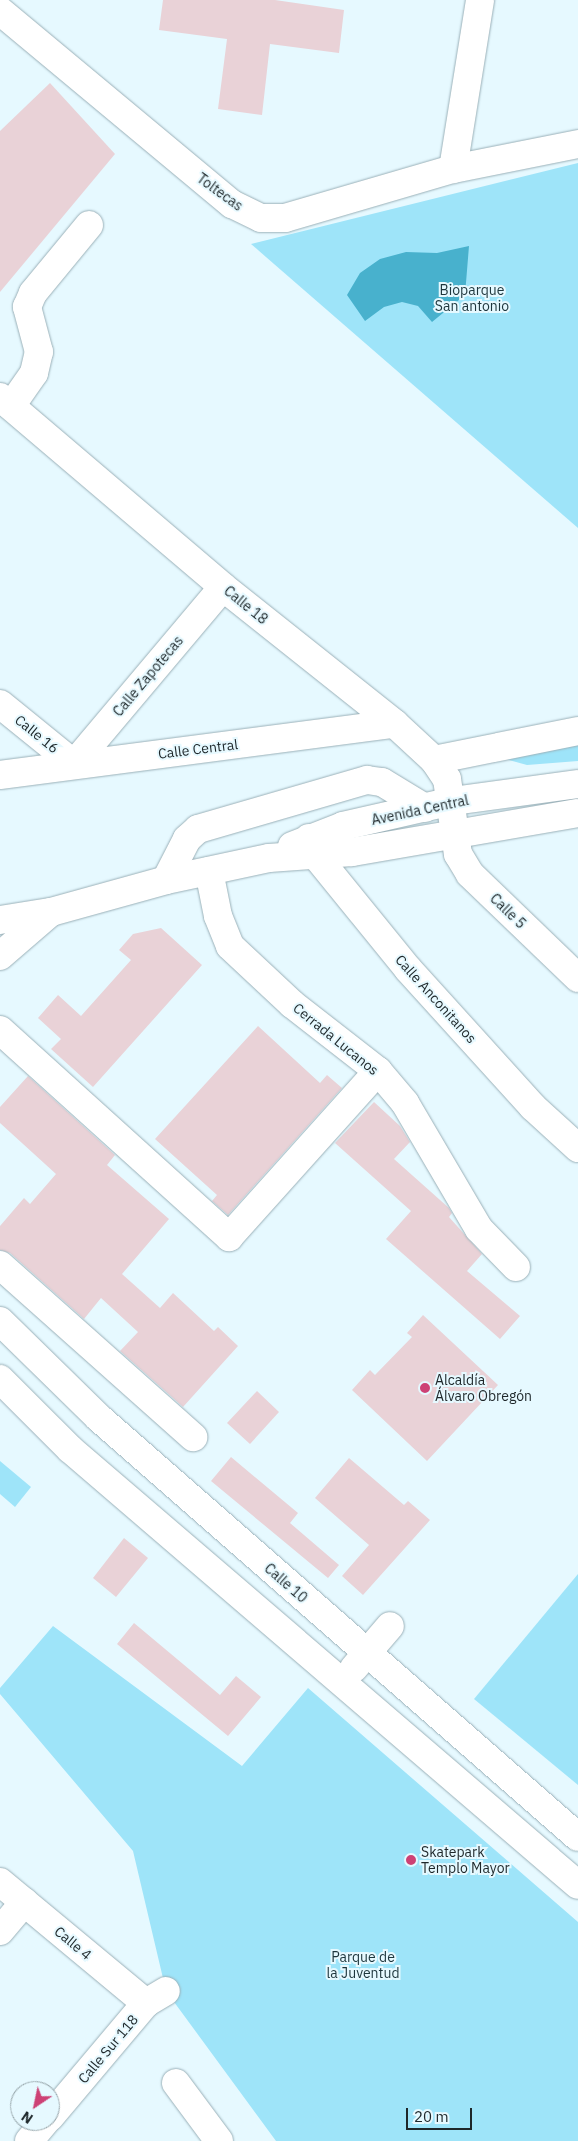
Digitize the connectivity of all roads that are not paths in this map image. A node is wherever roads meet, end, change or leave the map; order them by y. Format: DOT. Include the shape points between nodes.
graph roads {
  1 [pos="480,0"];
  2 [pos="0,12"];
  3 [pos="578,144"];
  4 [pos="453,169"];
  5 [pos="89,225"];
  6 [pos="6,401"];
  7 [pos="223,587"];
  8 [pos="0,704"];
  9 [pos="395,724"];
  10 [pos="578,730"];
  11 [pos="434,760"];
  12 [pos="74,764"];
  13 [pos="0,775"];
  14 [pos="578,784"];
  15 [pos="453,801"];
  16 [pos="425,808"];
  17 [pos="578,813"];
  18 [pos="455,834"];
  19 [pos="313,847"];
  20 [pos="209,871"];
  21 [pos="166,880"];
  22 [pos="51,912"];
  23 [pos="0,920"];
  24 [pos="0,956"];
  25 [pos="572,966"];
  26 [pos="0,1030"];
  27 [pos="378,1071"];
  28 [pos="578,1148"];
  29 [pos="0,1265"];
  30 [pos="516,1266"];
  31 [pos="0,1321"];
  32 [pos="0,1379"];
  33 [pos="193,1436"];
  34 [pos="390,1626"];
  35 [pos="366,1653"];
  36 [pos="341,1684"];
  37 [pos="578,1837"];
  38 [pos="0,1882"];
  39 [pos="578,1885"];
  40 [pos="24,1902"];
  41 [pos="0,1931"];
  42 [pos="156,1997"];
  43 [pos="176,2082"];
  44 [pos="60,2106"];
  45 [pos="38,2131"];
  46 [pos="29,2141"];
  47 [pos="219,2141"];
  1 -- 4 [label="street"];
  2 -- 4 [label="street, Toltecas" via="232,204 261,218 285,218"];
  3 -- 4 [label="street, Toltecas"];
  5 -- 6 [label="street" via="33,294 27,307 39,352 34,373"];
  6 -- 7 [label="street, Calle 18"];
  7 -- 9 [label="street, Calle 18"];
  7 -- 12 [label="street, Calle Zapotecas"];
  8 -- 12 [label="street, Calle 16"];
  9 -- 11 [label="street, Calle 18"];
  9 -- 12 [label="street, Calle Central"];
  10 -- 11 [label="street"];
  11 -- 15 [label="street, Calle 18" via="447,779"];
  12 -- 13 [label="street, Calle Central"];
  14 -- 15 [label="street, Avenida Central"];
  15 -- 16 [label="street, Avenida Central"];
  15 -- 18 [label="street, Calle 18"];
  16 -- 19 [label="street, Avenida Central" via="344,826"];
  16 -- 21 [label="street" via="382,782 367,780 198,829 187,839"];
  17 -- 18 [label="street, Avenida Central"];
  18 -- 19 [label="street, Avenida Central"];
  18 -- 25 [label="street, Calle 5" via="458,854 470,874"];
  19 -- 20 [label="street, Avenida Central"];
  19 -- 28 [label="street, Calle Anconitanos" via="408,968 533,1107"];
  20 -- 21 [label="street, Avenida Central"];
  20 -- 27 [label="street, Cerrada Lucanos" via="218,916 230,946 256,972"];
  21 -- 22 [label="street, Avenida Central"];
  22 -- 23 [label="street, Avenida Central"];
  22 -- 24 [label="street"];
  26 -- 27 [label="street" via="229,1237"];
  27 -- 30 [label="street, Cerrada Lucanos" via="405,1102 479,1230"];
  29 -- 33 [label="street"];
  31 -- 35 [label="street, Calle 10" via="99,1418"];
  32 -- 36 [label="street" via="70,1449"];
  34 -- 35 [label="street"];
  35 -- 36 [label="street"];
  35 -- 37 [label="street, Calle 10"];
  36 -- 39 [label="street"];
  38 -- 40 [label="street, Calle 4"];
  40 -- 41 [label="street"];
  40 -- 42 [label="street, Calle 4"];
  42 -- 44 [label="street, Calle Sur 118"];
  43 -- 47 [label="street"];
  45 -- 46 [label="street"];
}
